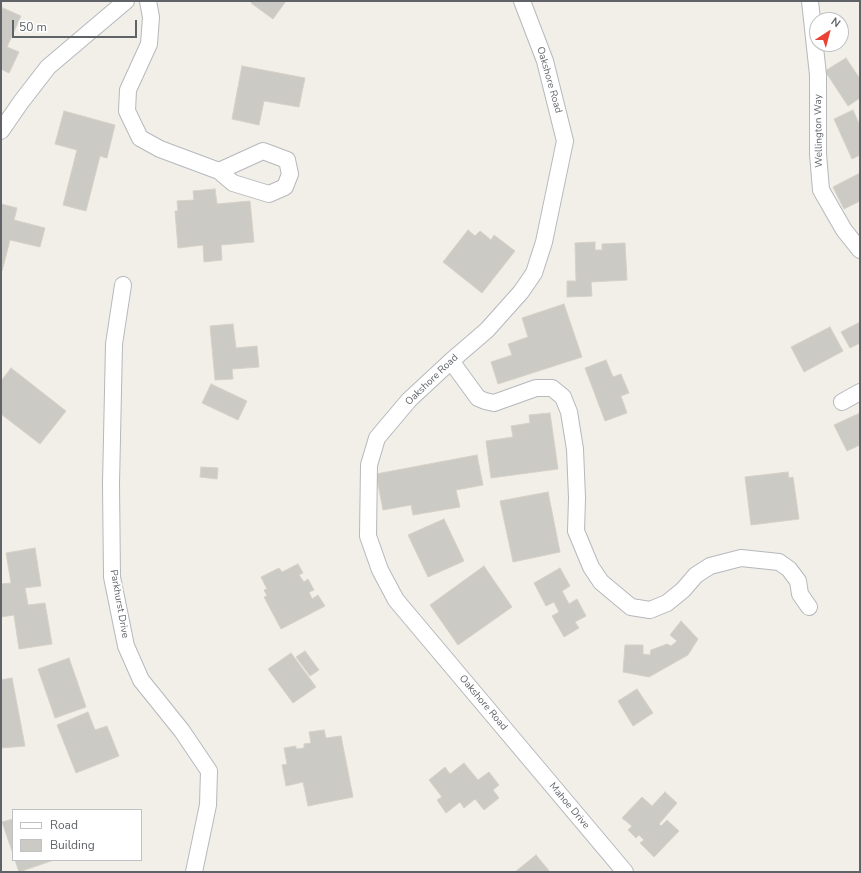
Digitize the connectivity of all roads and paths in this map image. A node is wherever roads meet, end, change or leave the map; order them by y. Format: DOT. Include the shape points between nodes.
graph roads {
  1 [pos="126,1"];
  2 [pos="148,1"];
  3 [pos="522,1"];
  4 [pos="810,1"];
  5 [pos="1,131"];
  6 [pos="219,171"];
  7 [pos="859,246"];
  8 [pos="123,285"];
  9 [pos="451,361"];
  10 [pos="860,392"];
  11 [pos="842,402"];
  12 [pos="809,607"];
  13 [pos="514,740"];
  14 [pos="194,872"];
  15 [pos="625,872"];
  1 -- 5 [label="street" via="48,67"];
  2 -- 6 [label="street" via="151,17 149,44 128,90 127,111 130,121 140,138 160,149"];
  3 -- 9 [label="street, Oakshore Road" via="545,61 565,141 544,242 534,273 521,292 487,330"];
  4 -- 7 [label="street, Wellington Way" via="818,75 818,154 821,190 844,230"];
  8 -- 14 [label="street, Parkhurst Drive" via="114,344 112,577 126,646 141,680 182,731 209,771 208,806"];
  9 -- 12 [label="street" via="478,398 485,402 494,403 536,388 552,388 563,397 575,450 576,531 591,567 601,582 631,607 650,610 667,603 696,575 710,566 741,558 779,562 789,569 798,581 800,594"];
  9 -- 13 [label="street, Oakshore Road" via="409,400 377,438 369,466 368,536 380,570 396,600"];
  10 -- 11 [label="street"];
  13 -- 15 [label="street, Mahoe Drive"];
}
